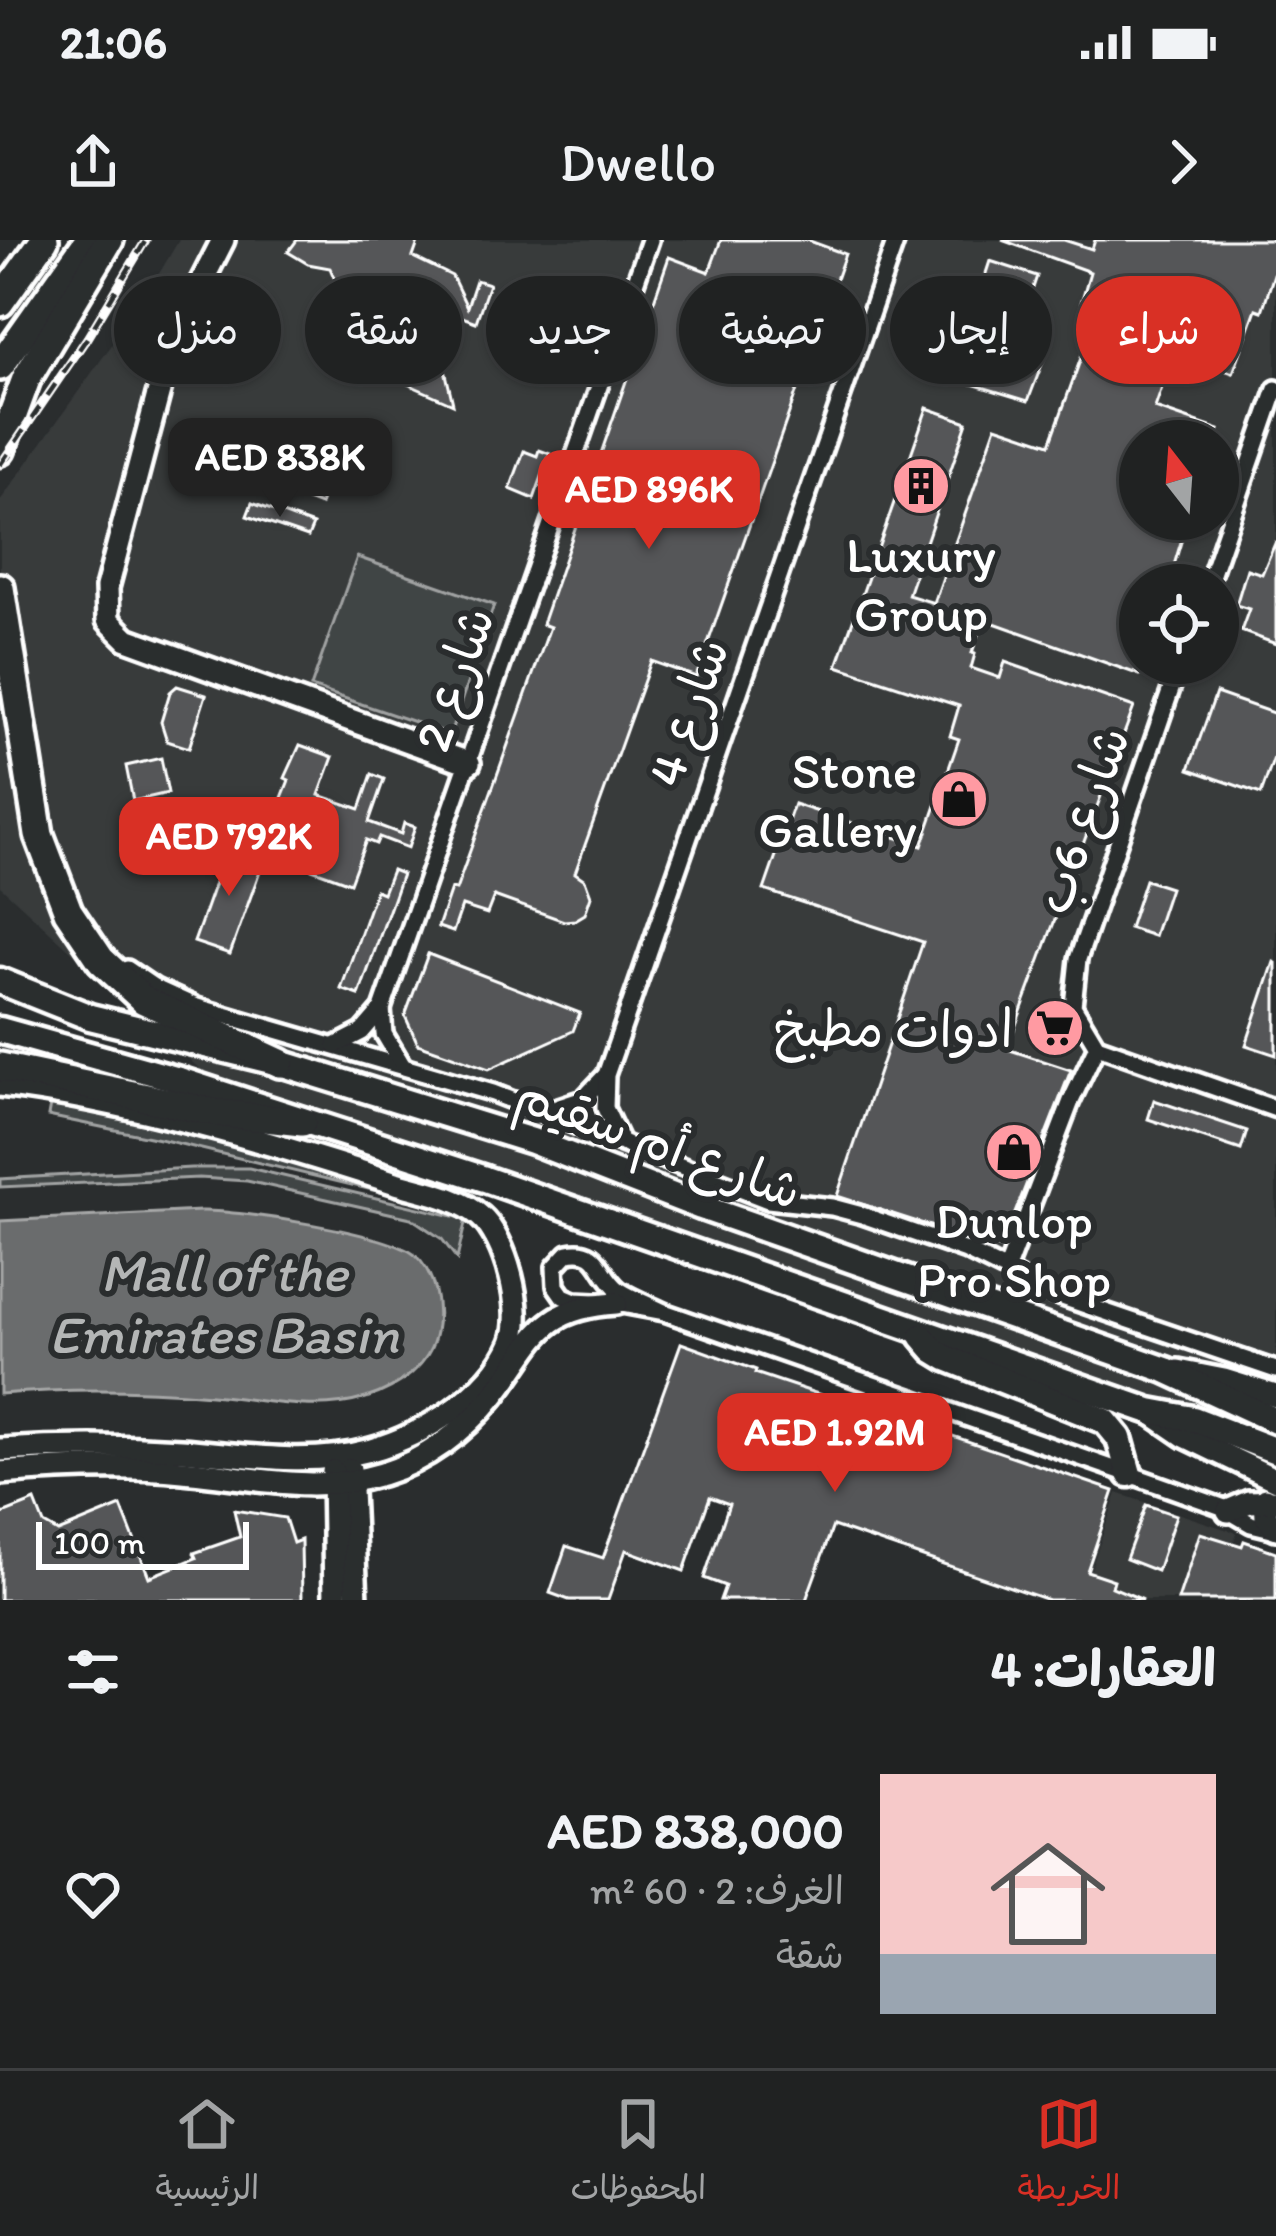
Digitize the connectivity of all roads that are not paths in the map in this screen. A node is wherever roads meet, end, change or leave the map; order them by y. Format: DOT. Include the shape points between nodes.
graph roads {
  1 [pos="44,240"];
  2 [pos="89,240"];
  3 [pos="109,240"];
  4 [pos="223,240"];
  5 [pos="650,240"];
  6 [pos="896,240"];
  7 [pos="0,302"];
  8 [pos="0,366"];
  9 [pos="1276,389"];
  10 [pos="0,450"];
  11 [pos="1215,564"];
  12 [pos="0,588"];
  13 [pos="1173,684"];
  14 [pos="470,763"];
  15 [pos="73,919"];
  16 [pos="0,981"];
  17 [pos="382,1009"];
  18 [pos="0,1030"];
  19 [pos="335,1046"];
  20 [pos="1096,1046"];
  21 [pos="280,1063"];
  22 [pos="403,1066"];
  23 [pos="0,1067"];
  24 [pos="606,1075"];
  25 [pos="0,1085"];
  26 [pos="1276,1109"];
  27 [pos="544,1112"];
  28 [pos="302,1122"];
  29 [pos="621,1142"];
  30 [pos="1006,1271"];
  31 [pos="616,1303"];
  32 [pos="664,1312"];
  33 [pos="917,1328"];
  34 [pos="1166,1370"];
  35 [pos="1276,1370"];
  36 [pos="1276,1396"];
  37 [pos="1150,1412"];
  38 [pos="1276,1421"];
  39 [pos="0,1450"];
  40 [pos="1276,1451"];
  41 [pos="341,1456"];
  42 [pos="0,1473"];
  43 [pos="1129,1474"];
  44 [pos="342,1483"];
  45 [pos="289,1486"];
  46 [pos="1272,1493"];
  47 [pos="1228,1511"];
  48 [pos="1276,1529"];
  49 [pos="335,1572"];
  50 [pos="335,1600"];
  51 [pos="356,1600"];
  1 -- 7 [label="highway"];
  2 -- 8 [label="highway"];
  3 -- 10 [label="highway" via="26,379"];
  4 -- 14 [label="street" via="169,351 106,587 108,620 127,639"];
  5 -- 14 [label="street, شارع 2"];
  6 -- 24 [label="street, شارع 4"];
  9 -- 11 [label="street"];
  12 -- 15 [label="highway" via="39,835"];
  13 -- 20 [label="street, شارع 6ب" via="1078,959 1073,1006"];
  14 -- 17 [label="street, شارع 2"];
  15 -- 19 [label="street" via="111,957 176,998"];
  15 -- 21 [label="highway" via="114,975 144,1000"];
  16 -- 21 [label="main road, شارع أم سقيم" via="90,1017"];
  17 -- 19 [label="street"];
  17 -- 22 [label="street" via="384,1034"];
  18 -- 28 [label="main road, شارع أم سقيم"];
  19 -- 22 [label="street"];
  20 -- 26 [label="street"];
  20 -- 30 [label="street"];
  21 -- 34 [label="main road, شارع أم سقيم" via="532,1141"];
  22 -- 27 [label="street"];
  23 -- 28 [label="highway" via="218,1114"];
  24 -- 27 [label="street" via="583,1099"];
  24 -- 29 [label="street, شارع 4" via="605,1108"];
  25 -- 41 [label="street" via="249,1141 474,1211 497,1238 515,1295 508,1351 439,1419"];
  27 -- 29 [label="street"];
  28 -- 33 [label="main road, شارع أم سقيم"];
  29 -- 30 [label="street" via="768,1200 847,1210"];
  30 -- 35 [label="street"];
  31 -- 32 [label="street"];
  31 -- 32 [label="street" via="563,1296 554,1280 558,1262 574,1251 592,1255 614,1286"];
  31 -- 44 [label="street" via="546,1324 494,1396 452,1436 403,1466"];
  32 -- 43 [label="street"];
  33 -- 37 [label="main road, شارع أم سقيم"];
  33 -- 43 [label="main road" via="940,1354 1105,1421"];
  34 -- 36 [label="street"];
  34 -- 38 [label="main road, شارع أم سقيم"];
  37 -- 40 [label="main road, شارع أم سقيم"];
  37 -- 46 [label="street"];
  39 -- 41 [label="street"];
  41 -- 44 [label="street"];
  42 -- 45 [label="street" via="147,1468"];
  43 -- 47 [label="street"];
  44 -- 45 [label="street"];
  44 -- 49 [label="street"];
  44 -- 51 [label="street"];
  45 -- 49 [label="street" via="322,1512"];
  46 -- 47 [label="street"];
  46 -- 48 [label="street" via="1265,1517"];
  47 -- 48 [label="street"];
  49 -- 50 [label="street"];
}
